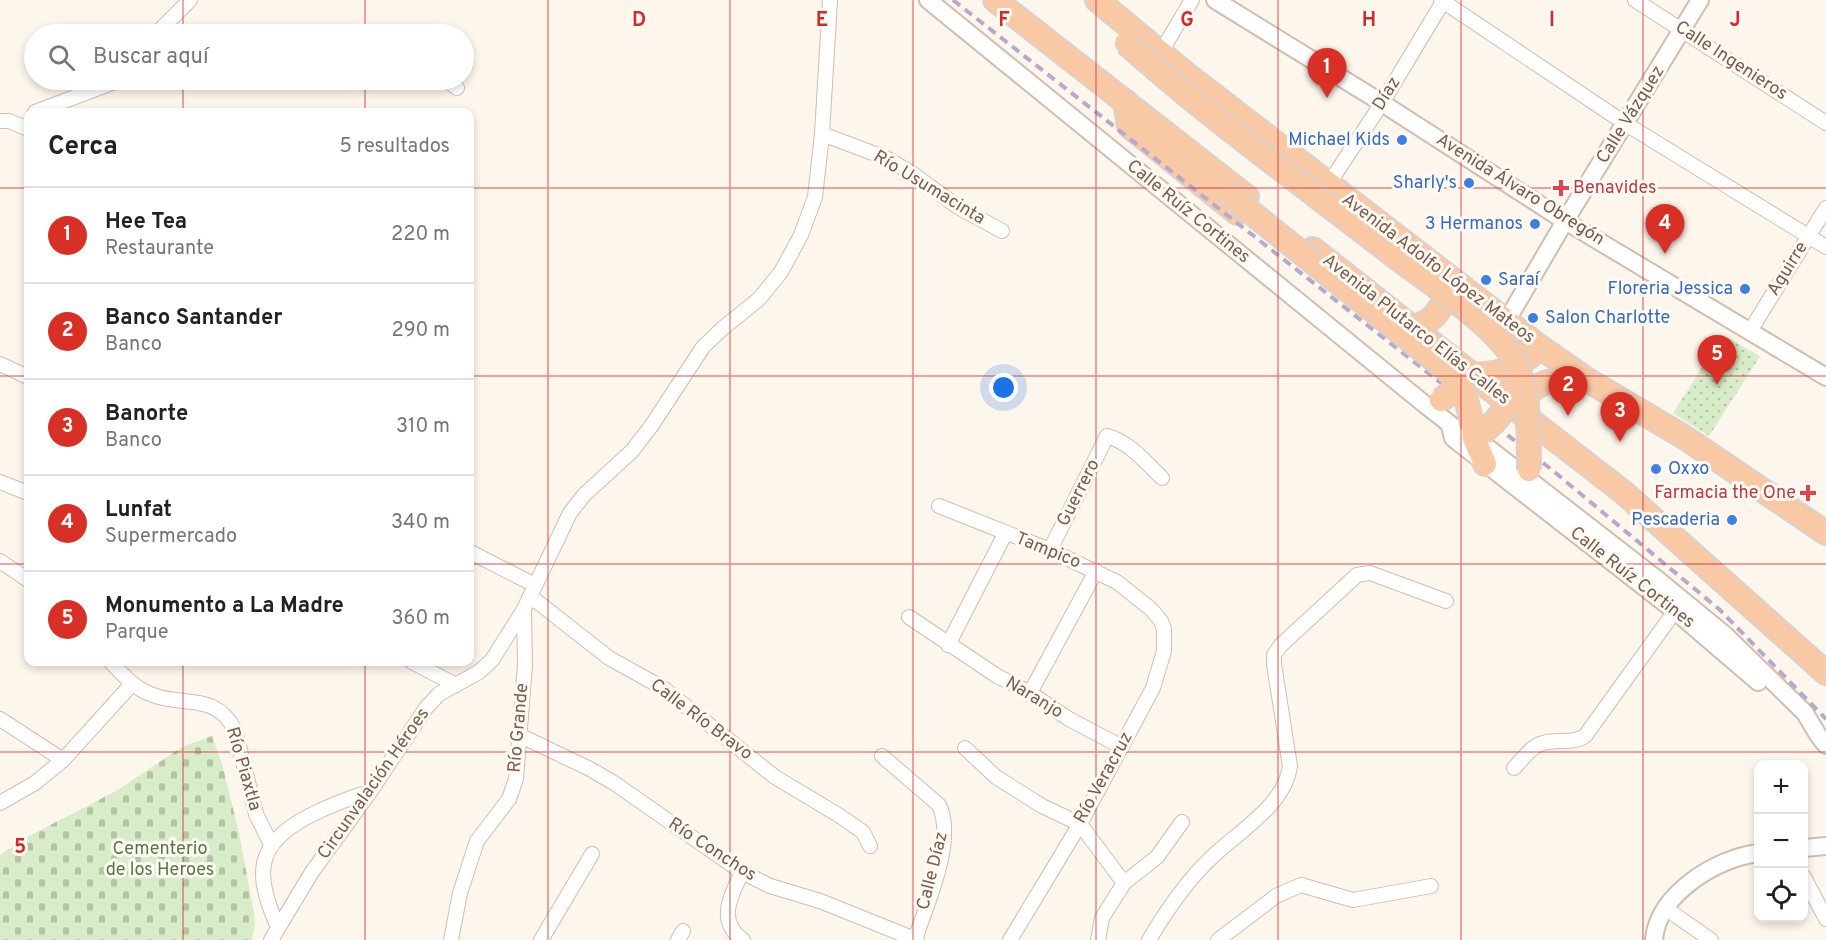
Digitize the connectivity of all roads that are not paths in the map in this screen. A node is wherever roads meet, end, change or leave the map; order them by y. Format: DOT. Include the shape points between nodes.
graph roads {
  1 [pos="190,0"];
  2 [pos="830,0"];
  3 [pos="928,0"];
  4 [pos="996,0"];
  5 [pos="1096,0"];
  6 [pos="1192,0"];
  7 [pos="1215,0"];
  8 [pos="1443,0"];
  9 [pos="1635,0"];
  10 [pos="1700,0"];
  11 [pos="166,24"];
  12 [pos="1683,30"];
  13 [pos="1161,52"];
  14 [pos="91,90"];
  15 [pos="1125,101"];
  16 [pos="1382,103"];
  17 [pos="45,108"];
  18 [pos="24,116"];
  19 [pos="4,121"];
  20 [pos="1826,123"];
  21 [pos="1626,124"];
  22 [pos="24,128"];
  23 [pos="822,134"];
  24 [pos="1328,185"];
  25 [pos="1826,208"];
  26 [pos="1565,221"];
  27 [pos="1002,231"];
  28 [pos="1808,237"];
  29 [pos="1826,248"];
  30 [pos="1446,276"];
  31 [pos="1506,322"];
  32 [pos="1413,327"];
  33 [pos="1750,331"];
  34 [pos="1540,347"];
  35 [pos="4,367"];
  36 [pos="1518,368"];
  37 [pos="24,375"];
  38 [pos="1826,377"];
  39 [pos="1466,378"];
  40 [pos="1589,381"];
  41 [pos="0,382"];
  42 [pos="1435,404"];
  43 [pos="1517,410"];
  44 [pos="1466,431"];
  45 [pos="1485,464"];
  46 [pos="1529,475"];
  47 [pos="1162,478"];
  48 [pos="0,482"];
  49 [pos="24,491"];
  50 [pos="939,506"];
  51 [pos="1826,533"];
  52 [pos="1005,534"];
  53 [pos="1050,550"];
  54 [pos="474,555"];
  55 [pos="0,561"];
  56 [pos="1096,571"];
  57 [pos="24,577"];
  58 [pos="530,597"];
  59 [pos="1446,601"];
  60 [pos="1151,609"];
  61 [pos="1675,611"];
  62 [pos="909,617"];
  63 [pos="948,645"];
  64 [pos="115,666"];
  65 [pos="420,666"];
  66 [pos="1826,673"];
  67 [pos="132,684"];
  68 [pos="456,685"];
  69 [pos="1826,687"];
  70 [pos="1030,693"];
  71 [pos="0,719"];
  72 [pos="519,735"];
  73 [pos="1822,740"];
  74 [pos="1122,747"];
  75 [pos="965,748"];
  76 [pos="882,756"];
  77 [pos="63,760"];
  78 [pos="1514,768"];
  79 [pos="370,792"];
  80 [pos="0,803"];
  81 [pos="1182,822"];
  82 [pos="1080,824"];
  83 [pos="271,844"];
  84 [pos="870,846"];
  85 [pos="1826,846"];
  86 [pos="1808,848"];
  87 [pos="592,854"];
  88 [pos="1754,854"];
  89 [pos="742,872"];
  90 [pos="1124,883"];
  91 [pos="1431,886"];
  92 [pos="1808,886"];
  93 [pos="1665,908"];
  94 [pos="1826,919"];
  95 [pos="278,927"];
  96 [pos="1156,937"];
  97 [pos="271,940"];
  98 [pos="452,940"];
  99 [pos="542,940"];
  100 [pos="744,940"];
  101 [pos="916,940"];
  102 [pos="1010,940"];
  103 [pos="1098,940"];
  104 [pos="1218,940"];
  105 [pos="1654,940"];
  106 [pos="1711,940"];
  1 -- 11 [label="street"];
  2 -- 23 [label="street, Circunvalación Héroes"];
  3 -- 42 [label="street, Calle Ruíz Cortines"];
  4 -- 15 [label="highway, Avenida Plutarco Elías Calles"];
  5 -- 13 [label="highway, Avenida Adolfo López Mateos"];
  5 -- 36 [label="highway, bridge" via="1126,43 1166,78 1476,319 1510,353"];
  6 -- 13 [label="street"];
  7 -- 16 [label="street, Avenida Álvaro Obregón"];
  8 -- 16 [label="street, Díaz"];
  8 -- 21 [label="street"];
  9 -- 12 [label="street, Calle Ingenieros"];
  10 -- 12 [label="street, Calle Vázquez"];
  12 -- 20 [label="street, Calle Ingenieros"];
  12 -- 21 [label="street, Calle Vázquez"];
  13 -- 24 [label="highway, Avenida Adolfo López Mateos"];
  14 -- 17 [label="street"];
  15 -- 32 [label="highway, Avenida Plutarco Elías Calles"];
  15 -- 39 [label="highway, bridge" via="1142,122 1222,189 1428,353"];
  15 -- 69 [label="highway" via="1129,126 1519,429 1545,448 1563,454 1731,594"];
  16 -- 24 [label="street, Díaz"];
  16 -- 26 [label="street, Avenida Álvaro Obregón"];
  18 -- 19 [label="street"];
  19 -- 22 [label="street"];
  21 -- 26 [label="street, Calle Vázquez"];
  21 -- 28 [label="street"];
  23 -- 27 [label="street, Río Usumacinta" via="885,158"];
  23 -- 58 [label="street, Circunvalación Héroes" via="815,198 781,272 759,299 703,347 632,451 570,513"];
  24 -- 30 [label="highway, Avenida Adolfo López Mateos"];
  25 -- 28 [label="street, Aguirre"];
  26 -- 31 [label="street, Calle Vázquez"];
  26 -- 33 [label="street, Avenida Álvaro Obregón"];
  28 -- 29 [label="street"];
  28 -- 33 [label="street, Aguirre"];
  30 -- 31 [label="highway, Avenida Adolfo López Mateos"];
  30 -- 32 [label="highway" via="1447,291 1439,310 1429,321"];
  31 -- 34 [label="highway, Avenida Adolfo López Mateos"];
  32 -- 39 [label="highway, Avenida Plutarco Elías Calles"];
  33 -- 38 [label="street, Avenida Álvaro Obregón"];
  34 -- 39 [label="highway" via="1512,369"];
  34 -- 40 [label="highway, Avenida Adolfo López Mateos"];
  35 -- 37 [label="street"];
  35 -- 41 [label="street"];
  36 -- 44 [label="highway, bridge" via="1512,397 1498,418"];
  36 -- 46 [label="highway, bridge" via="1528,410"];
  39 -- 42 [label="highway, bridge"];
  39 -- 43 [label="highway, Avenida Plutarco Elías Calles"];
  39 -- 44 [label="highway, bridge"];
  40 -- 43 [label="highway" via="1545,382 1535,387"];
  40 -- 51 [label="highway, Avenida Adolfo López Mateos" via="1684,437"];
  42 -- 44 [label="street, Calle Ruíz Cortines"];
  43 -- 66 [label="highway, Avenida Plutarco Elías Calles" via="1623,492"];
  44 -- 45 [label="highway"];
  44 -- 46 [label="street, Calle Ruíz Cortines"];
  45 -- 61 [label="street, Calle Ruíz Cortines"];
  46 -- 73 [label="street, Calle Ruíz Cortines" via="1725,635 1805,713"];
  47 -- 53 [label="street, Guerrero" via="1126,444 1107,436"];
  48 -- 49 [label="street"];
  50 -- 52 [label="street, Tampico"];
  52 -- 53 [label="street, Tampico"];
  52 -- 63 [label="street"];
  53 -- 56 [label="street, Tampico"];
  54 -- 58 [label="street, Calle Río Bravo"];
  55 -- 57 [label="street"];
  56 -- 60 [label="street, Tampico"];
  56 -- 70 [label="street"];
  58 -- 68 [label="street, Circunvalación Héroes" via="492,660"];
  58 -- 72 [label="street, Río Grande"];
  58 -- 84 [label="street, Calle Río Bravo" via="609,658 663,688 775,777 863,832"];
  59 -- 96 [label="street" via="1362,573 1281,645 1274,655 1274,664 1289,776 1259,817 1210,858 1173,901"];
  60 -- 74 [label="street, Río Veracruz" via="1164,629 1164,651 1152,688"];
  61 -- 73 [label="street, Calle Ruíz Cortines"];
  61 -- 78 [label="street" via="1585,736 1572,742 1545,742"];
  62 -- 63 [label="street, Naranjo"];
  63 -- 70 [label="street, Naranjo"];
  64 -- 67 [label="street, Río Piaxtla"];
  65 -- 68 [label="street"];
  67 -- 77 [label="street"];
  67 -- 83 [label="street, Río Piaxtla" via="150,694 208,704 229,719 256,814"];
  68 -- 79 [label="street, Circunvalación Héroes" via="439,694 426,708"];
  70 -- 74 [label="street, Naranjo"];
  71 -- 77 [label="street"];
  72 -- 89 [label="street, Río Conchos" via="614,783"];
  72 -- 98 [label="street, Río Grande" via="513,790 477,842 460,893"];
  74 -- 82 [label="street, Río Veracruz"];
  75 -- 82 [label="street" via="996,777"];
  76 -- 101 [label="street, Calle Díaz" via="939,805 945,824 941,854"];
  77 -- 80 [label="street" via="35,783"];
  79 -- 83 [label="street" via="322,809 285,830"];
  79 -- 95 [label="street, Circunvalación Héroes"];
  81 -- 90 [label="street" via="1157,857"];
  82 -- 90 [label="street"];
  82 -- 102 [label="street, Río Veracruz"];
  83 -- 95 [label="street" via="263,882"];
  85 -- 86 [label="street"];
  87 -- 99 [label="street"];
  88 -- 93 [label="street" via="1726,862 1698,877"];
  89 -- 100 [label="street" via="730,900 728,921 733,932"];
  89 -- 101 [label="street, Río Conchos"];
  90 -- 103 [label="street" via="1102,918"];
  91 -- 104 [label="street" via="1353,900 1301,885 1276,896"];
  92 -- 94 [label="street"];
  93 -- 105 [label="street"];
  93 -- 106 [label="street"];
  95 -- 97 [label="street, Circunvalación Héroes"];
}
